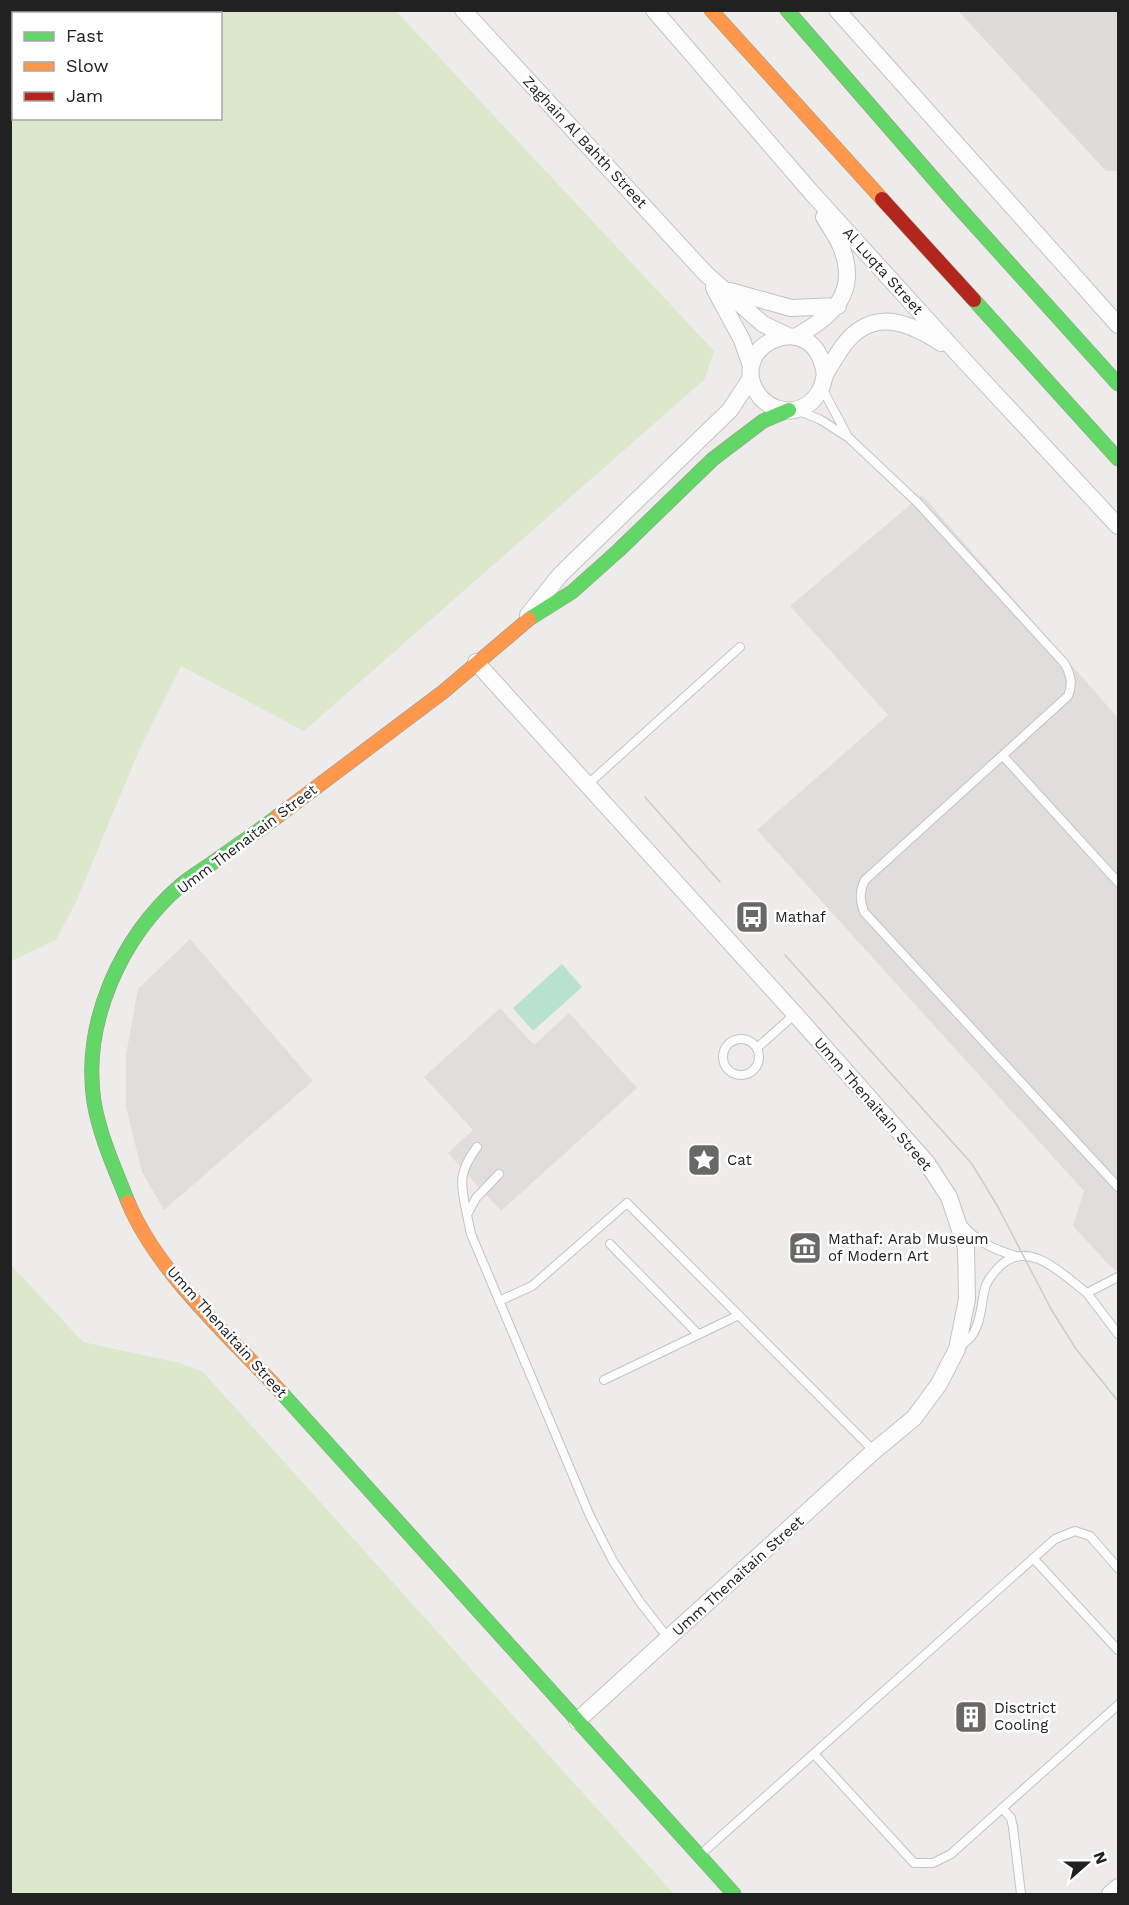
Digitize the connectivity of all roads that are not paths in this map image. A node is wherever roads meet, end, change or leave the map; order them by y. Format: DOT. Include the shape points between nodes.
graph roads {
  1 [pos="463,10"];
  2 [pos="654,10"];
  3 [pos="711,10"];
  4 [pos="787,10"];
  5 [pos="837,10"];
  6 [pos="706,25"];
  7 [pos="797,106"];
  8 [pos="811,192"];
  9 [pos="706,274"];
  10 [pos="719,286"];
  11 [pos="838,306"];
  12 [pos="1119,325"];
  13 [pos="790,336"];
  14 [pos="959,355"];
  15 [pos="751,372"];
  16 [pos="823,382"];
  17 [pos="1119,384"];
  18 [pos="793,410"];
  19 [pos="849,438"];
  20 [pos="1119,459"];
  21 [pos="640,498"];
  22 [pos="657,513"];
  23 [pos="1119,526"];
  24 [pos="606,530"];
  25 [pos="619,550"];
  26 [pos="585,551"];
  27 [pos="598,568"];
  28 [pos="520,625"];
  29 [pos="740,647"];
  30 [pos="476,662"];
  31 [pos="1003,756"];
  32 [pos="587,785"];
  33 [pos="1119,882"];
  34 [pos="795,1014"];
  35 [pos="757,1047"];
  36 [pos="477,1147"];
  37 [pos="499,1174"];
  38 [pos="1119,1187"];
  39 [pos="467,1215"];
  40 [pos="957,1217"];
  41 [pos="610,1244"];
  42 [pos="1016,1256"];
  43 [pos="1119,1277"];
  44 [pos="1087,1293"];
  45 [pos="500,1301"];
  46 [pos="739,1315"];
  47 [pos="698,1334"];
  48 [pos="1119,1334"];
  49 [pos="957,1349"];
  50 [pos="604,1380"];
  51 [pos="874,1451"];
  52 [pos="1033,1558"];
  53 [pos="1119,1568"];
  54 [pos="668,1638"];
  55 [pos="1119,1650"];
  56 [pos="1119,1705"];
  57 [pos="577,1720"];
  58 [pos="814,1754"];
  59 [pos="1002,1808"];
  60 [pos="699,1856"];
  61 [pos="1119,1887"];
  62 [pos="734,1894"];
  63 [pos="1022,1894"];
  64 [pos="1110,1894"];
  1 -- 9 [label="street, Zaghain Al Bahth Street"];
  2 -- 8 [label="street, Al Luqta Street"];
  3 -- 7 [label="street"];
  4 -- 17 [label="street"];
  5 -- 12 [label="street"];
  6 -- 7 [label="street"];
  7 -- 20 [label="street"];
  8 -- 11 [label="street" via="842,248 846,264 845,289"];
  8 -- 14 [label="street, Al Luqta Street"];
  9 -- 10 [label="street, Zaghain Al Bahth Street"];
  9 -- 15 [label="street, Zaghain Al Bahth Street" via="742,340"];
  10 -- 11 [label="street" via="791,308"];
  10 -- 13 [label="street, Zaghain Al Bahth Street" via="764,324"];
  11 -- 13 [label="street" via="815,326"];
  13 -- 15 [label="street" via="763,345"];
  13 -- 16 [label="street" via="808,342 817,351 823,363"];
  14 -- 16 [label="street" via="909,326 877,322 847,339"];
  14 -- 23 [label="street, Al Luqta Street"];
  15 -- 18 [label="street" via="755,391 764,401 776,408"];
  15 -- 21 [label="street, Umm Thenaitain Street" via="730,410"];
  16 -- 18 [label="street" via="816,398"];
  16 -- 19 [label="lane"];
  18 -- 19 [label="lane" via="821,420"];
  18 -- 22 [label="street, Umm Thenaitain Street" via="749,431 713,459"];
  19 -- 31 [label="lane" via="918,503 1065,664 1071,676 1068,696"];
  21 -- 22 [label="street" via="646,509"];
  21 -- 24 [label="street, Umm Thenaitain Street"];
  22 -- 25 [label="street, Umm Thenaitain Street"];
  24 -- 25 [label="street" via="604,543 610,550"];
  24 -- 26 [label="street, Umm Thenaitain Street"];
  25 -- 27 [label="street, Umm Thenaitain Street"];
  26 -- 27 [label="street" via="596,558"];
  26 -- 28 [label="street, Umm Thenaitain Street"];
  27 -- 28 [label="street, Umm Thenaitain Street" via="572,592"];
  28 -- 30 [label="street, Umm Thenaitain Street"];
  29 -- 32 [label="lane"];
  30 -- 32 [label="street, Umm Thenaitain Street"];
  30 -- 57 [label="street, Umm Thenaitain Street" via="443,692 181,885 147,921 110,983 98,1023 94,1101 103,1141 134,1216 173,1276"];
  31 -- 33 [label="lane"];
  31 -- 38 [label="lane" via="866,880 860,889 861,902 864,912"];
  32 -- 34 [label="street, Umm Thenaitain Street"];
  34 -- 35 [label="lane"];
  34 -- 40 [label="street, Umm Thenaitain Street" via="927,1163 950,1197"];
  35 -- 35 [label="lane" via="759,1061 754,1070 736,1075 727,1069 724,1050 730,1042 739,1039"];
  36 -- 39 [label="lane" via="466,1160 460,1182"];
  37 -- 39 [label="lane" via="476,1198"];
  39 -- 45 [label="lane" via="471,1234"];
  40 -- 42 [label="lane" via="974,1238"];
  40 -- 49 [label="street, Umm Thenaitain Street" via="966,1248 967,1289"];
  41 -- 47 [label="lane"];
  42 -- 44 [label="lane" via="1030,1255 1044,1261"];
  42 -- 49 [label="lane" via="1005,1261 987,1282 973,1334"];
  43 -- 44 [label="lane"];
  44 -- 48 [label="lane"];
  45 -- 46 [label="lane" via="532,1286 627,1203"];
  45 -- 54 [label="lane" via="590,1516 613,1561"];
  46 -- 47 [label="lane"];
  46 -- 51 [label="lane"];
  47 -- 50 [label="lane"];
  49 -- 51 [label="street, Umm Thenaitain Street" via="939,1384 914,1418"];
  51 -- 54 [label="street, Umm Thenaitain Street"];
  52 -- 53 [label="lane" via="1055,1539 1076,1531 1090,1536"];
  52 -- 55 [label="lane"];
  52 -- 58 [label="lane"];
  54 -- 57 [label="street, Umm Thenaitain Street"];
  56 -- 59 [label="lane"];
  57 -- 60 [label="street, Umm Thenaitain Street"];
  58 -- 59 [label="lane" via="914,1863 933,1863 951,1854"];
  58 -- 60 [label="lane"];
  59 -- 63 [label="lane" via="1011,1818"];
  60 -- 62 [label="street, Umm Thenaitain Street"];
  61 -- 64 [label="street"];
}
